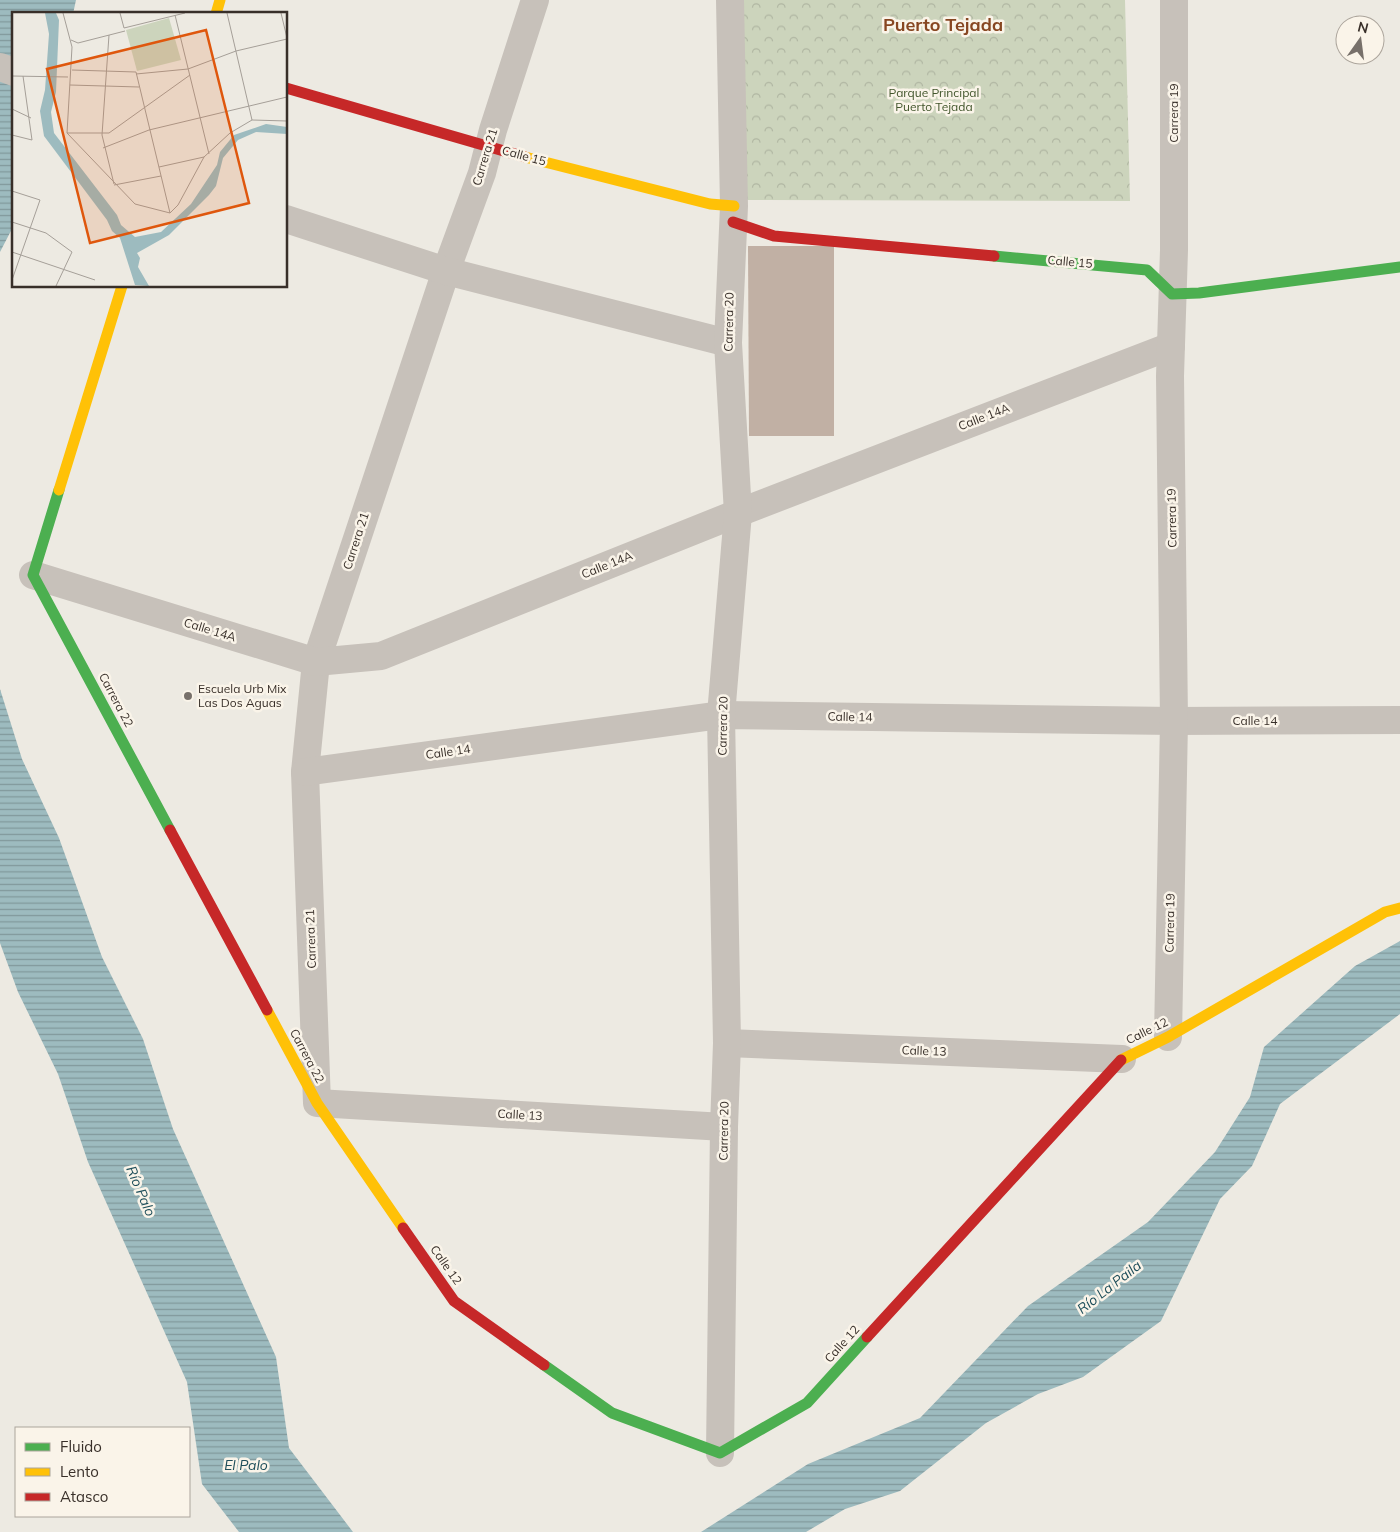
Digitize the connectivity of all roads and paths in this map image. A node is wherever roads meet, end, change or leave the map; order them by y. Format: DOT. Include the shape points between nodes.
graph roads {
  1 [pos="535,0"];
  2 [pos="730,0"];
  3 [pos="1174,0"];
  4 [pos="0,67"];
  5 [pos="12,71"];
  6 [pos="288,89"];
  7 [pos="489,146"];
  8 [pos="734,214"];
  9 [pos="288,220"];
  10 [pos="1400,267"];
  11 [pos="446,271"];
  12 [pos="121,288"];
  13 [pos="1172,294"];
  14 [pos="728,343"];
  15 [pos="1171,346"];
  16 [pos="738,512"];
  17 [pos="33,575"];
  18 [pos="316,662"];
  19 [pos="721,715"];
  20 [pos="1400,720"];
  21 [pos="1174,721"];
  22 [pos="304,772"];
  23 [pos="1400,908"];
  24 [pos="1168,1037"];
  25 [pos="727,1043"];
  26 [pos="1122,1058"];
  27 [pos="317,1103"];
  28 [pos="724,1127"];
  29 [pos="720,1453"];
  1 -- 7 [label="street, Carrera 21"];
  2 -- 8 [label="street, Carrera 20"];
  3 -- 13 [label="street, Carrera 19"];
  4 -- 5 [label="street"];
  6 -- 7 [label="street, Calle 15"];
  7 -- 8 [label="street, Calle 15" via="710,204"];
  7 -- 11 [label="street, Carrera 21"];
  8 -- 13 [label="street, Calle 15" via="754,231 774,236 1146,270"];
  8 -- 14 [label="street, Carrera 20"];
  9 -- 11 [label="street"];
  10 -- 13 [label="street"];
  11 -- 14 [label="street"];
  11 -- 18 [label="street, Carrera 21"];
  12 -- 17 [label="street"];
  13 -- 15 [label="street, Carrera 19"];
  14 -- 16 [label="street, Carrera 20"];
  15 -- 16 [label="street, Calle 14A"];
  15 -- 21 [label="street, Carrera 19"];
  16 -- 18 [label="street, Calle 14A" via="381,656"];
  16 -- 19 [label="street, Carrera 20"];
  17 -- 18 [label="street, Calle 14A"];
  17 -- 27 [label="street, Carrera 22"];
  18 -- 22 [label="street, Carrera 21"];
  19 -- 21 [label="street, Calle 14"];
  19 -- 22 [label="street, Calle 14"];
  19 -- 25 [label="street, Carrera 20"];
  20 -- 21 [label="street, Calle 14"];
  21 -- 24 [label="street, Carrera 19"];
  22 -- 27 [label="street, Carrera 21"];
  23 -- 24 [label="street, Calle 12" via="1385,912"];
  24 -- 26 [label="street, Calle 12"];
  25 -- 26 [label="street, Calle 13"];
  25 -- 28 [label="street, Carrera 20"];
  26 -- 29 [label="street, Calle 12" via="807,1403"];
  27 -- 28 [label="street, Calle 13"];
  27 -- 29 [label="street, Calle 12" via="454,1301 612,1413"];
  28 -- 29 [label="street, Carrera 20"];
}
